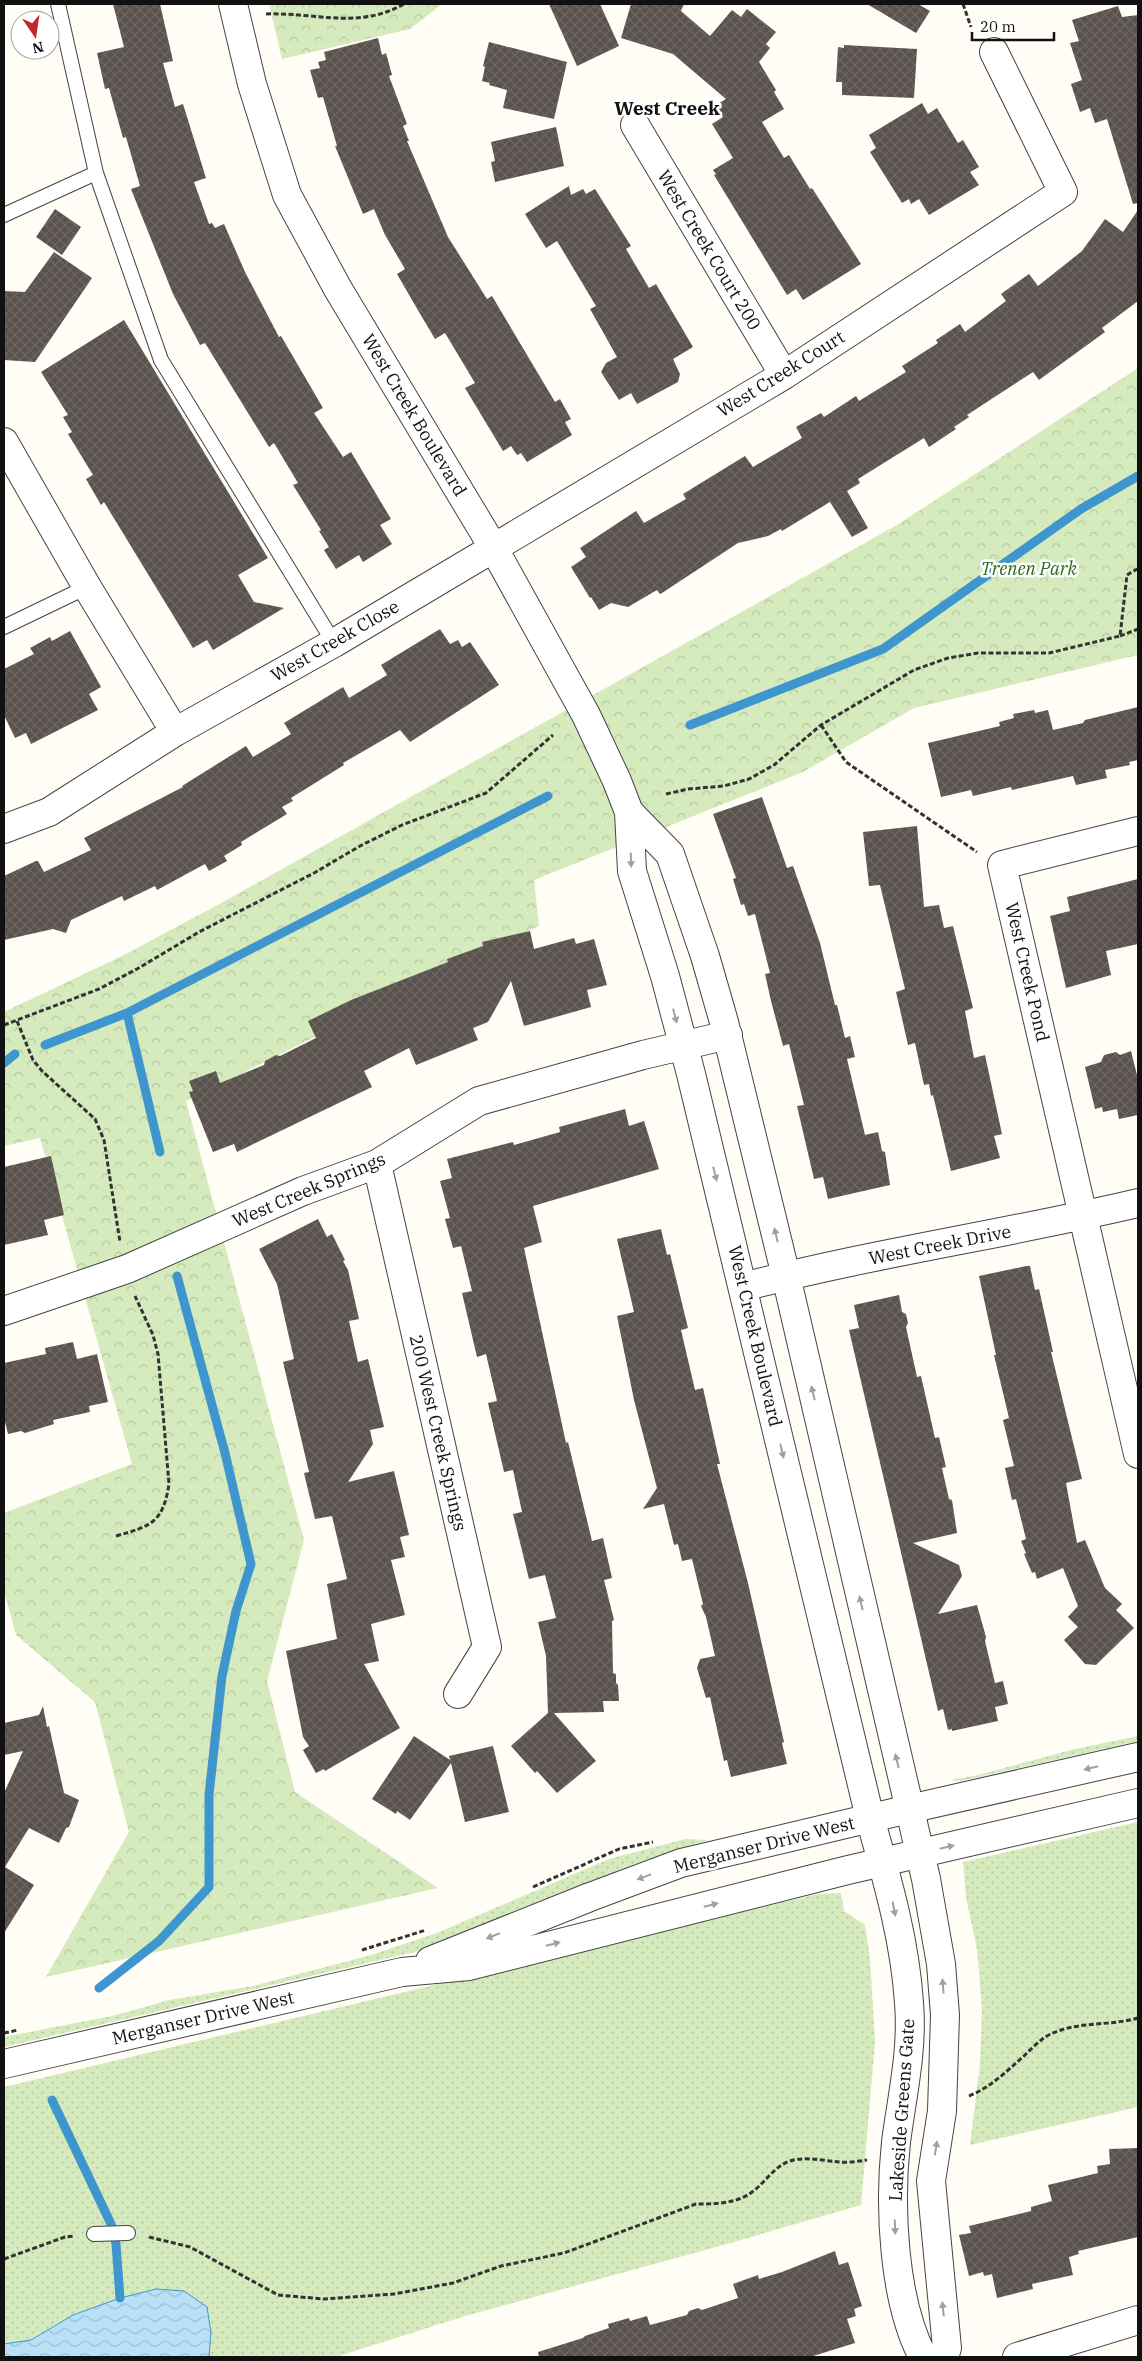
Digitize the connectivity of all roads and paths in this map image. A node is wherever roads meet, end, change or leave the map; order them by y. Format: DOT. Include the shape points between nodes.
graph roads {
  1 [pos="58,4"];
  2 [pos="234,4"];
  3 [pos="404,4"];
  4 [pos="963,4"];
  5 [pos="266,14"];
  6 [pos="970,27"];
  7 [pos="994,52"];
  8 [pos="636,124"];
  9 [pos="96,173"];
  10 [pos="4,215"];
  11 [pos="784,375"];
  12 [pos="4,442"];
  13 [pos="493,547"];
  14 [pos="1138,566"];
  15 [pos="87,587"];
  16 [pos="4,627"];
  17 [pos="1138,630"];
  18 [pos="1120,636"];
  19 [pos="334,642"];
  20 [pos="821,725"];
  21 [pos="175,732"];
  22 [pos="553,735"];
  23 [pos="666,794"];
  24 [pos="629,812"];
  25 [pos="4,829"];
  26 [pos="1138,831"];
  27 [pos="977,852"];
  28 [pos="17,1021"];
  29 [pos="4,1025"];
  30 [pos="728,1035"];
  31 [pos="683,1045"];
  32 [pos="378,1164"];
  33 [pos="1138,1203"];
  34 [pos="1082,1216"];
  35 [pos="121,1248"];
  36 [pos="786,1276"];
  37 [pos="743,1287"];
  38 [pos="132,1289"];
  39 [pos="4,1311"];
  40 [pos="1138,1454"];
  41 [pos="116,1536"];
  42 [pos="458,1694"];
  43 [pos="1138,1757"];
  44 [pos="1138,1803"];
  45 [pos="909,1809"];
  46 [pos="870,1818"];
  47 [pos="656,1841"];
  48 [pos="920,1854"];
  49 [pos="882,1862"];
  50 [pos="524,1892"];
  51 [pos="435,1927"];
  52 [pos="353,1953"];
  53 [pos="402,1972"];
  54 [pos="1138,2018"];
  55 [pos="23,2029"];
  56 [pos="4,2033"];
  57 [pos="4,2064"];
  58 [pos="966,2097"];
  59 [pos="870,2160"];
  60 [pos="128,2233"];
  61 [pos="94,2234"];
  62 [pos="4,2259"];
  63 [pos="1138,2320"];
  64 [pos="923,2357"];
  65 [pos="944,2357"];
  66 [pos="1017,2357"];
  1 -- 9 [label="lane"];
  2 -- 13 [label="street, West Creek Boulevard" via="252,84 287,195 338,289"];
  3 -- 5 [label="path" via="381,15 351,19"];
  4 -- 6 [label="path"];
  7 -- 11 [label="street, West Creek Court" via="1063,192"];
  8 -- 11 [label="street, West Creek Court 200"];
  9 -- 10 [label="lane"];
  9 -- 19 [label="lane" via="161,360"];
  11 -- 13 [label="street, West Creek Court"];
  12 -- 15 [label="street"];
  13 -- 19 [label="street, West Creek Close"];
  13 -- 24 [label="street, West Creek Boulevard" via="600,742"];
  14 -- 18 [label="path" via="1127,575"];
  15 -- 16 [label="lane"];
  15 -- 21 [label="street"];
  17 -- 18 [label="path"];
  18 -- 20 [label="path" via="1050,652 978,653 948,658 914,670"];
  19 -- 21 [label="street, West Creek Close"];
  20 -- 23 [label="path" via="774,765 749,779"];
  20 -- 27 [label="path" via="846,762"];
  21 -- 25 [label="street, West Creek Close" via="49,812"];
  22 -- 28 [label="path" via="486,793 393,829 199,932 99,990"];
  24 -- 30 [label="street, West Creek Boulevard" via="670,854"];
  24 -- 31 [label="street, West Creek Boulevard, one-way" via="632,871"];
  26 -- 34 [label="street, West Creek Pond" via="1002,864"];
  28 -- 29 [label="path"];
  28 -- 35 [label="path" via="33,1060 95,1119 104,1140"];
  30 -- 31 [label="street, West Creek Springs"];
  36 -- 30 [label="street, West Creek Boulevard, one-way"];
  31 -- 32 [label="street, West Creek Springs" via="479,1101"];
  31 -- 37 [label="street, West Creek Boulevard, one-way"];
  32 -- 39 [label="street, West Creek Springs" via="303,1191 127,1269"];
  32 -- 42 [label="street, 200 West Creek Springs" via="487,1648"];
  33 -- 34 [label="street, West Creek Drive"];
  34 -- 36 [label="street, West Creek Drive"];
  34 -- 40 [label="street"];
  36 -- 37 [label="street, West Creek Drive"];
  45 -- 36 [label="street, West Creek Boulevard, one-way"];
  37 -- 46 [label="street, West Creek Boulevard, one-way"];
  38 -- 41 [label="path" via="158,1354 170,1484 158,1519 149,1526"];
  43 -- 45 [label="street, Merganser Drive West, one-way"];
  48 -- 44 [label="street, Merganser Drive West, one-way"];
  45 -- 46 [label="street, Merganser Drive West"];
  45 -- 48 [label="street, Lakeside Greens Gate"];
  46 -- 49 [label="street, West Creek Boulevard"];
  46 -- 53 [label="street, Merganser Drive West, one-way" via="681,1864"];
  47 -- 50 [label="path" via="618,1849"];
  48 -- 49 [label="street, Merganser Drive West"];
  65 -- 48 [label="street, Lakeside Greens Gate, one-way" via="947,2348 931,2181 942,2111 945,2016 941,1964"];
  53 -- 49 [label="street, Merganser Drive West, one-way" via="469,1966"];
  49 -- 64 [label="street, Lakeside Greens Gate, one-way" via="890,1886 910,2004 910,2044 896,2145 896,2253 904,2309"];
  51 -- 52 [label="path"];
  53 -- 57 [label="street, Merganser Drive West"];
  54 -- 58 [label="path" via="1066,2027 1043,2038 1001,2077"];
  55 -- 56 [label="path"];
  59 -- 60 [label="path" via="793,2160 780,2165 753,2192 738,2200 696,2204 564,2253 502,2266 453,2283 394,2294 324,2300 278,2295 190,2247"];
  60 -- 61 [label="lane"];
  61 -- 62 [label="path" via="65,2237"];
  63 -- 66 [label="street"];
}
